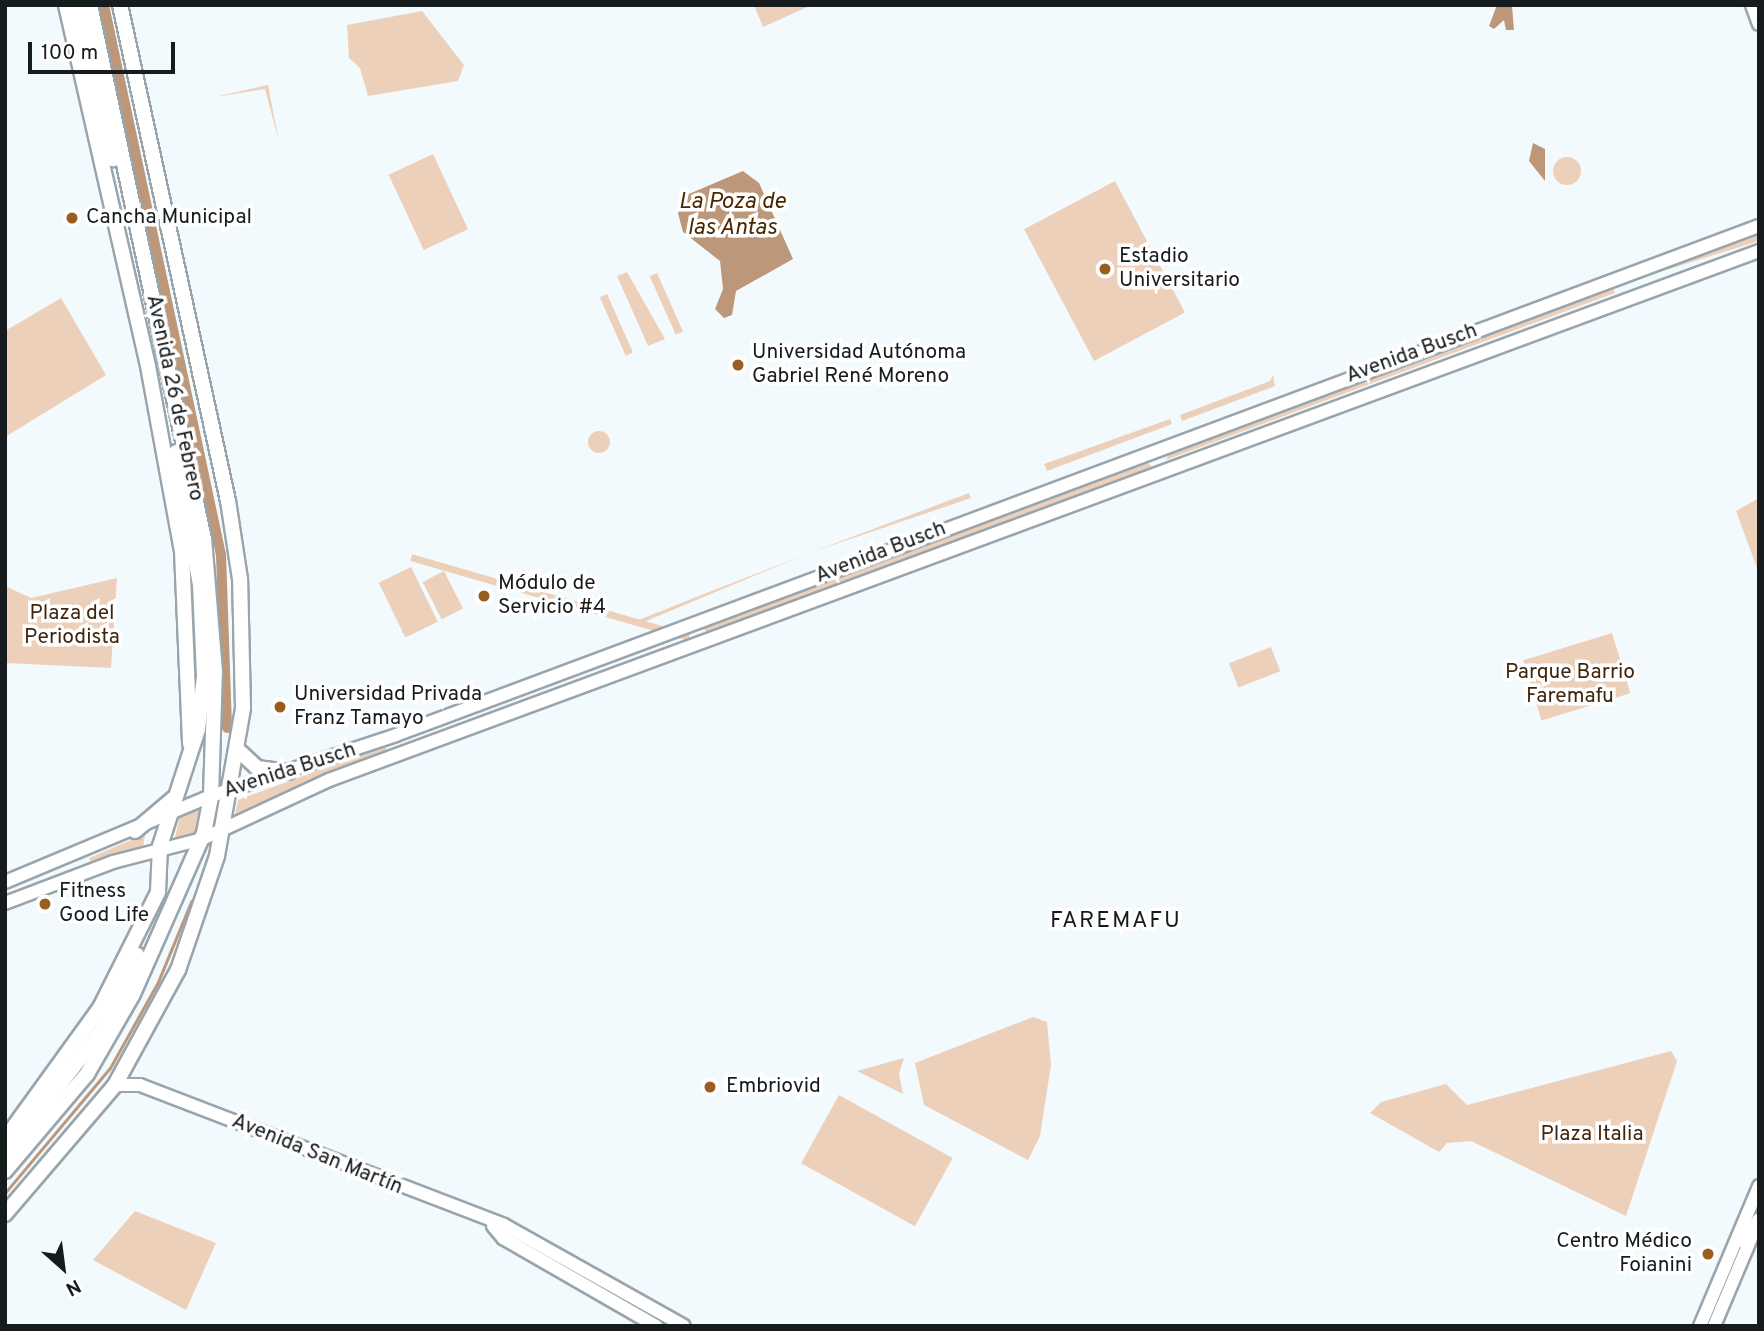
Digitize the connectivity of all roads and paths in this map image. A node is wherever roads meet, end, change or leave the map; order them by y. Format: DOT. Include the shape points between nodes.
graph roads {
  1 [pos="66,5"];
  2 [pos="79,5"];
  3 [pos="90,5"];
  4 [pos="120,5"];
  5 [pos="1752,5"];
  6 [pos="1759,24"];
  7 [pos="1759,226"];
  8 [pos="1759,251"];
  9 [pos="1634,272"];
  10 [pos="1611,280"];
  11 [pos="1642,290"];
  12 [pos="1617,299"];
  13 [pos="155,344"];
  14 [pos="155,401"];
  15 [pos="1157,448"];
  16 [pos="1165,469"];
  17 [pos="691,624"];
  18 [pos="698,642"];
  19 [pos="396,735"];
  20 [pos="238,750"];
  21 [pos="191,752"];
  22 [pos="289,772"];
  23 [pos="350,773"];
  24 [pos="184,782"];
  25 [pos="231,792"];
  26 [pos="211,796"];
  27 [pos="172,813"];
  28 [pos="223,829"];
  29 [pos="135,831"];
  30 [pos="202,839"];
  31 [pos="160,852"];
  32 [pos="72,857"];
  33 [pos="80,874"];
  34 [pos="5,882"];
  35 [pos="5,903"];
  36 [pos="150,913"];
  37 [pos="86,1053"];
  38 [pos="125,1069"];
  39 [pos="59,1072"];
  40 [pos="115,1085"];
  41 [pos="140,1085"];
  42 [pos="54,1099"];
  43 [pos="5,1139"];
  44 [pos="5,1157"];
  45 [pos="5,1171"];
  46 [pos="1759,1186"];
  47 [pos="5,1214"];
  48 [pos="1759,1220"];
  49 [pos="493,1226"];
  50 [pos="1721,1277"];
  51 [pos="656,1326"];
  52 [pos="684,1326"];
  53 [pos="1700,1326"];
  54 [pos="1709,1326"];
  55 [pos="1714,1326"];
  1 -- 14 [label="main road, Avenida 26 de Febrero"];
  2 -- 13 [label="main road, Avenida 26 de Febrero"];
  3 -- 26 [label="main road, Avenida 26 de Febrero" via="204,539 215,672"];
  4 -- 20 [label="main road, Avenida 26 de Febrero" via="228,501 243,650"];
  5 -- 6 [label="main road"];
  7 -- 9 [label="main road, Avenida Busch"];
  8 -- 11 [label="main road, Avenida Busch"];
  9 -- 10 [label="main road, Avenida Busch"];
  9 -- 11 [label="main road" via="1632,283"];
  10 -- 12 [label="main road"];
  10 -- 15 [label="main road, Avenida Busch"];
  11 -- 12 [label="main road, Avenida Busch"];
  12 -- 16 [label="main road, Avenida Busch"];
  13 -- 14 [label="main road"];
  13 -- 21 [label="main road, Avenida 26 de Febrero" via="200,585 204,676"];
  14 -- 21 [label="main road, Avenida 26 de Febrero" via="187,594"];
  15 -- 16 [label="main road"];
  15 -- 17 [label="main road, Avenida Busch"];
  16 -- 18 [label="main road, Avenida Busch"];
  17 -- 18 [label="main road"];
  17 -- 19 [label="main road, Avenida Busch"];
  18 -- 23 [label="main road, Avenida Busch"];
  19 -- 22 [label="main road, Avenida Busch"];
  19 -- 23 [label="main road" via="395,751"];
  20 -- 22 [label="main road" via="257,768"];
  20 -- 25 [label="main road, Avenida 26 de Febrero"];
  21 -- 24 [label="main road, Avenida 26 de Febrero"];
  22 -- 25 [label="main road, Avenida Busch"];
  23 -- 28 [label="main road, Avenida Busch"];
  24 -- 27 [label="main road, Avenida 26 de Febrero"];
  24 -- 29 [label="main road" via="169,805"];
  25 -- 26 [label="main road, Avenida Busch"];
  25 -- 28 [label="main road, Avenida 26 de Febrero"];
  26 -- 27 [label="main road, Avenida Busch"];
  26 -- 30 [label="main road, Avenida 26 de Febrero"];
  27 -- 29 [label="main road, Avenida Busch"];
  27 -- 31 [label="main road, Avenida 26 de Febrero"];
  28 -- 30 [label="main road, Avenida Busch"];
  28 -- 38 [label="main road, Avenida 26 de Febrero" via="178,970"];
  29 -- 32 [label="main road, Avenida Busch"];
  30 -- 31 [label="main road, Avenida Busch"];
  30 -- 45 [label="main road, Avenida 26 de Febrero" via="110,1035 57,1114"];
  31 -- 33 [label="main road, Avenida Busch"];
  31 -- 36 [label="main road, Avenida 26 de Febrero"];
  32 -- 33 [label="main road" via="83,862"];
  32 -- 34 [label="main road, Avenida Busch"];
  33 -- 35 [label="main road, Avenida Busch"];
  36 -- 37 [label="main road" via="131,975"];
  36 -- 39 [label="main road"];
  37 -- 39 [label="main road"];
  37 -- 42 [label="main road"];
  38 -- 40 [label="main road, Avenida 26 de Febrero"];
  38 -- 41 [label="main road, Avenida San Martín"];
  39 -- 42 [label="main road"];
  39 -- 43 [label="main road"];
  40 -- 41 [label="main road, Avenida San Martín"];
  40 -- 47 [label="main road, Avenida 26 de Febrero"];
  41 -- 49 [label="main road, Avenida San Martín"];
  42 -- 44 [label="main road"];
  46 -- 50 [label="main road"];
  48 -- 50 [label="main road" via="1732,1270"];
  48 -- 55 [label="main road"];
  49 -- 51 [label="main road, Avenida San Martín" via="503,1238"];
  49 -- 52 [label="main road, Avenida San Martín" via="515,1231"];
  50 -- 53 [label="main road"];
  50 -- 54 [label="main road" via="1725,1287"];
}
